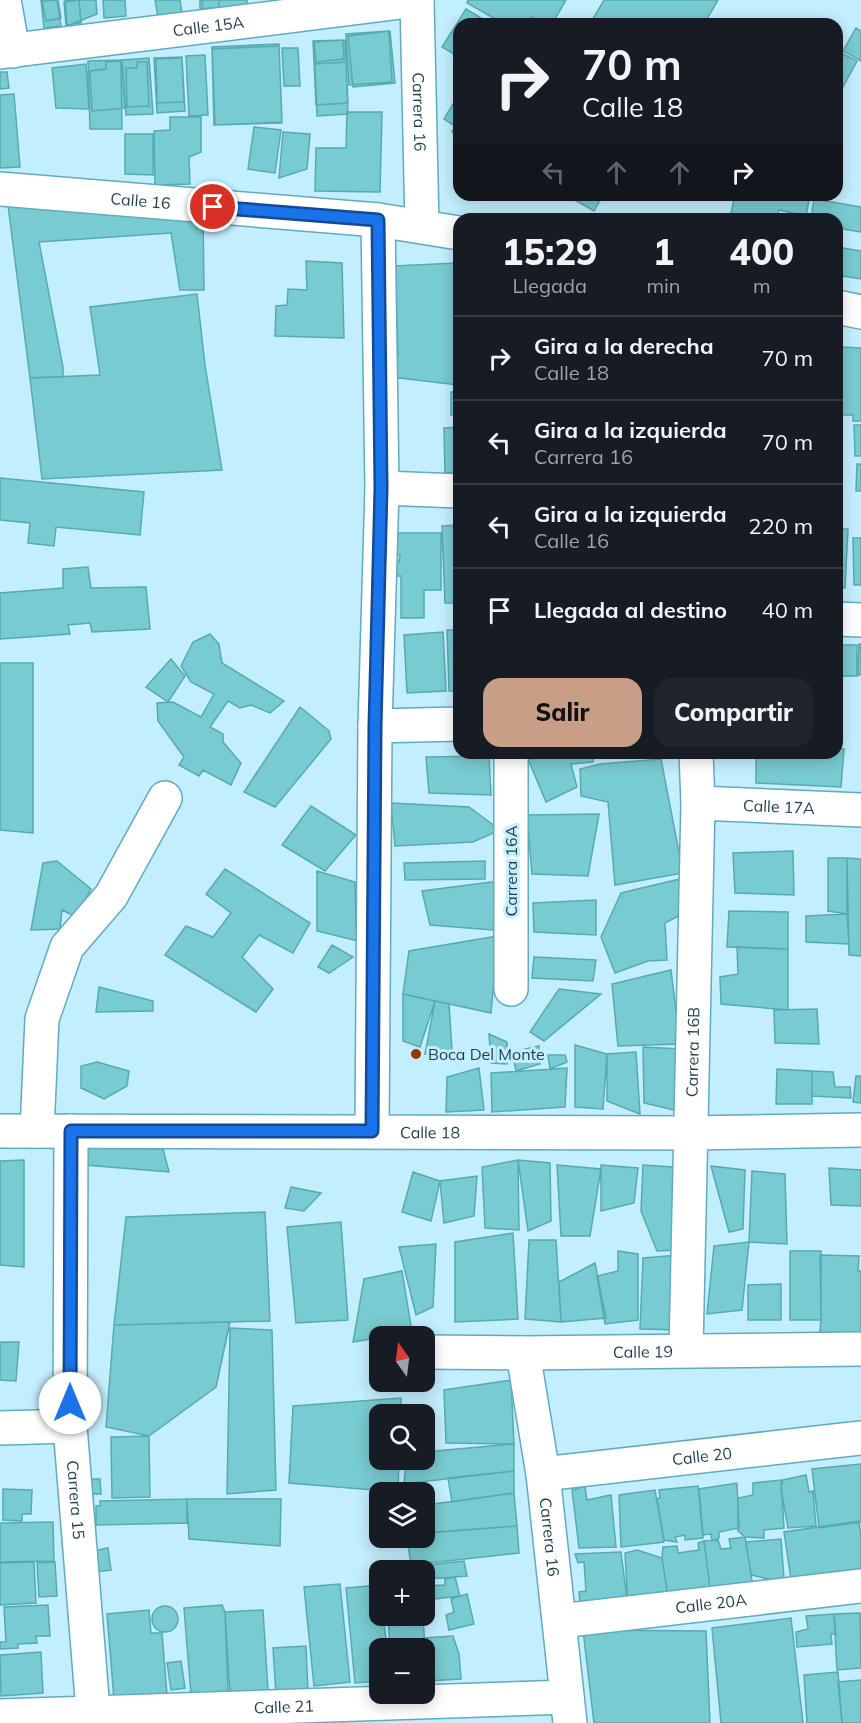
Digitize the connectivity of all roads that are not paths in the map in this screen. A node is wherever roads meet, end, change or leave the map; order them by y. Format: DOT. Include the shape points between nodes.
graph roads {
  1 [pos="4,0"];
  2 [pos="417,0"];
  3 [pos="7,51"];
  4 [pos="0,189"];
  5 [pos="378,220"];
  6 [pos="422,226"];
  7 [pos="453,232"];
  8 [pos="843,309"];
  9 [pos="861,312"];
  10 [pos="381,488"];
  11 [pos="453,491"];
  12 [pos="843,619"];
  13 [pos="861,620"];
  14 [pos="453,724"];
  15 [pos="375,726"];
  16 [pos="511,759"];
  17 [pos="696,759"];
  18 [pos="165,798"];
  19 [pos="698,803"];
  20 [pos="861,810"];
  21 [pos="511,989"];
  22 [pos="0,1131"];
  23 [pos="37,1131"];
  24 [pos="71,1131"];
  25 [pos="372,1131"];
  26 [pos="861,1131"];
  27 [pos="690,1133"];
  28 [pos="861,1349"];
  29 [pos="687,1350"];
  30 [pos="435,1352"];
  31 [pos="523,1353"];
  32 [pos="70,1426"];
  33 [pos="0,1428"];
  34 [pos="861,1438"];
  35 [pos="543,1474"];
  36 [pos="861,1586"];
  37 [pos="560,1621"];
  38 [pos="569,1710"];
  39 [pos="0,1716"];
  40 [pos="93,1718"];
  1 -- 3 [label="street"];
  2 -- 3 [label="street, Calle 15A"];
  2 -- 6 [label="street, Carrera 16"];
  4 -- 5 [label="street, Calle 16"];
  5 -- 6 [label="street, Calle 16"];
  5 -- 10 [label="street"];
  6 -- 7 [label="street, Calle 16"];
  8 -- 9 [label="street"];
  10 -- 11 [label="street"];
  10 -- 15 [label="street"];
  12 -- 13 [label="street"];
  14 -- 15 [label="street"];
  15 -- 25 [label="street"];
  16 -- 21 [label="street, Carrera 16A"];
  17 -- 19 [label="street, Carrera 16B"];
  18 -- 23 [label="street" via="111,896 67,947 42,1019"];
  19 -- 20 [label="street, Calle 17A"];
  19 -- 27 [label="street, Carrera 16B"];
  22 -- 23 [label="street, Calle 18"];
  23 -- 24 [label="street, Calle 18"];
  24 -- 25 [label="street, Calle 18"];
  24 -- 32 [label="street, Carrera 15"];
  25 -- 27 [label="street, Calle 18"];
  26 -- 27 [label="street, Calle 18"];
  27 -- 29 [label="street, Carrera 16B"];
  28 -- 29 [label="street, Calle 19"];
  29 -- 31 [label="street, Calle 19"];
  30 -- 31 [label="street, Calle 19"];
  31 -- 35 [label="street, Carrera 16"];
  32 -- 33 [label="street"];
  32 -- 40 [label="street, Carrera 15"];
  34 -- 35 [label="street, Calle 20"];
  35 -- 37 [label="street, Carrera 16"];
  36 -- 37 [label="street, Calle 20A"];
  37 -- 38 [label="street, Carrera 16"];
  38 -- 40 [label="street, Calle 21"];
  39 -- 40 [label="street, Calle 21"];
}
